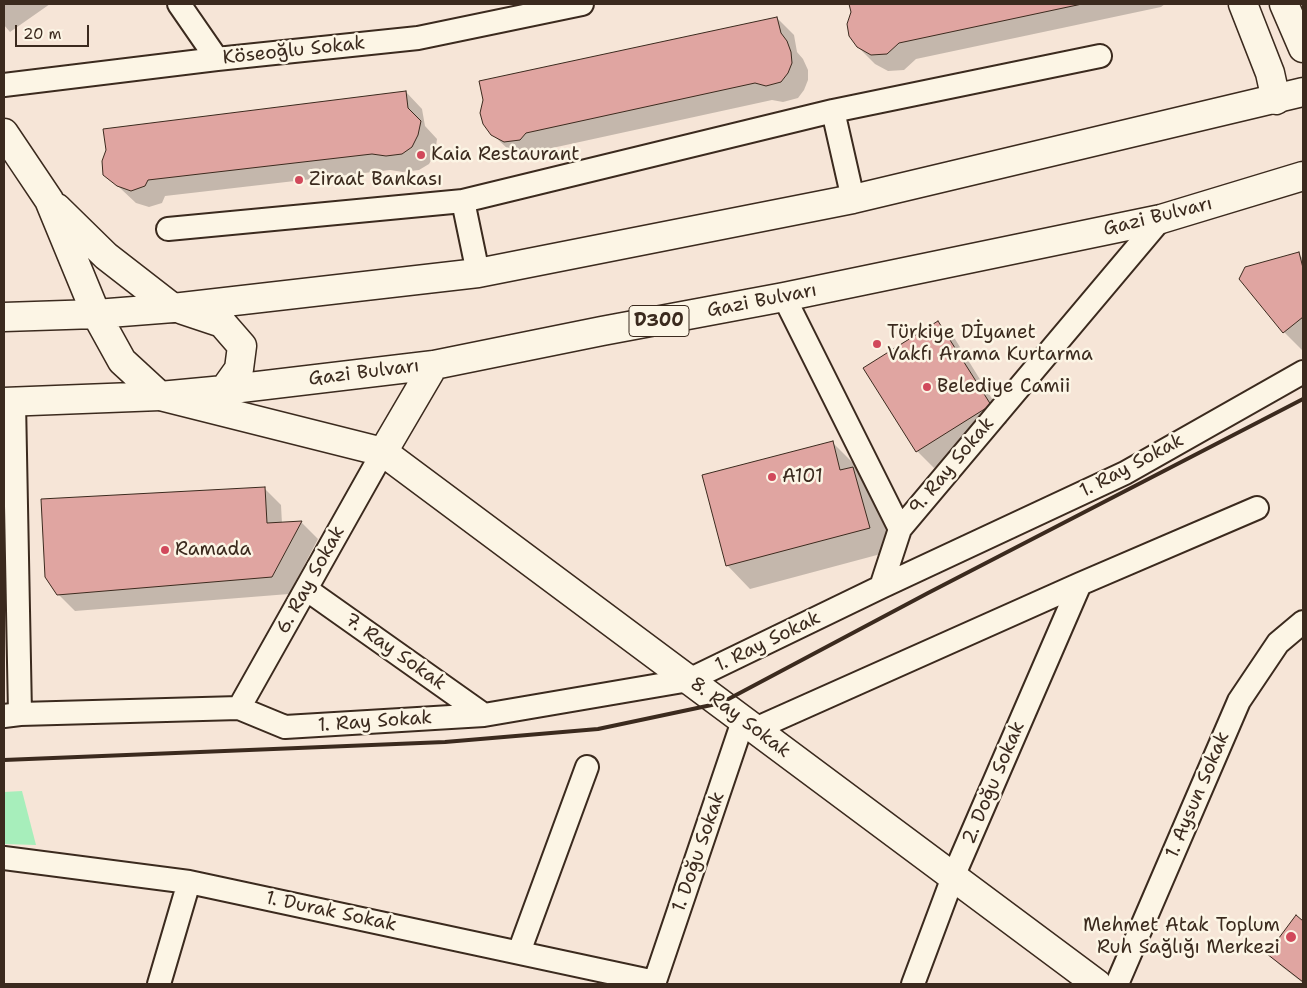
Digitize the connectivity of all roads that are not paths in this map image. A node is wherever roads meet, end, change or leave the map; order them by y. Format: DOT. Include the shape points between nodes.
graph roads {
  1 [pos="178,4"];
  2 [pos="582,4"];
  3 [pos="1243,4"];
  4 [pos="1284,4"];
  5 [pos="1303,48"];
  6 [pos="1100,56"];
  7 [pos="217,59"];
  8 [pos="4,85"];
  9 [pos="1303,92"];
  10 [pos="1276,100"];
  11 [pos="833,110"];
  12 [pos="4,133"];
  13 [pos="1303,176"];
  14 [pos="49,200"];
  15 [pos="853,200"];
  16 [pos="463,201"];
  17 [pos="1161,219"];
  18 [pos="168,229"];
  19 [pos="478,273"];
  20 [pos="784,297"];
  21 [pos="173,308"];
  22 [pos="96,314"];
  23 [pos="4,317"];
  24 [pos="434,365"];
  25 [pos="1303,372"];
  26 [pos="224,390"];
  27 [pos="160,396"];
  28 [pos="9,402"];
  29 [pos="383,452"];
  30 [pos="1257,508"];
  31 [pos="900,528"];
  32 [pos="11,574"];
  33 [pos="1080,584"];
  34 [pos="881,587"];
  35 [pos="306,589"];
  36 [pos="1303,622"];
  37 [pos="689,680"];
  38 [pos="240,708"];
  39 [pos="12,715"];
  40 [pos="484,715"];
  41 [pos="749,725"];
  42 [pos="587,768"];
  43 [pos="4,858"];
  44 [pos="953,877"];
  45 [pos="189,882"];
  46 [pos="518,952"];
  47 [pos="655,983"];
  48 [pos="159,984"];
  49 [pos="913,984"];
  50 [pos="1097,984"];
  51 [pos="1117,984"];
  1 -- 7 [label="street"];
  2 -- 7 [label="street, Köseoğlu Sokak" via="418,38"];
  3 -- 10 [label="main road" via="1270,73"];
  4 -- 5 [label="main road"];
  6 -- 11 [label="street"];
  7 -- 8 [label="street, Köseoğlu Sokak"];
  9 -- 10 [label="main road"];
  10 -- 15 [label="main road"];
  11 -- 15 [label="street"];
  11 -- 16 [label="street"];
  12 -- 14 [label="main road"];
  13 -- 17 [label="main road, Gazi Bulvarı / D300"];
  14 -- 21 [label="main road" via="106,256"];
  14 -- 22 [label="main road"];
  15 -- 19 [label="main road"];
  16 -- 18 [label="street"];
  16 -- 19 [label="street"];
  17 -- 20 [label="main road, Gazi Bulvarı / D300"];
  17 -- 31 [label="street, 9. Ray Sokak"];
  19 -- 21 [label="main road"];
  20 -- 24 [label="main road, Gazi Bulvarı / D300"];
  20 -- 31 [label="street"];
  21 -- 22 [label="main road"];
  21 -- 26 [label="main road" via="222,323 242,346 238,370"];
  22 -- 23 [label="main road"];
  22 -- 27 [label="main road" via="122,361"];
  24 -- 26 [label="main road, Gazi Bulvarı / D300"];
  24 -- 29 [label="main road"];
  25 -- 34 [label="street, 1. Ray Sokak" via="1125,473"];
  26 -- 27 [label="main road, Gazi Bulvarı / D300"];
  27 -- 28 [label="main road, Gazi Bulvarı / D300"];
  27 -- 29 [label="main road"];
  28 -- 32 [label="street"];
  29 -- 35 [label="street, 6. Ray Sokak"];
  29 -- 37 [label="main road, 8. Ray Sokak"];
  30 -- 33 [label="street"];
  31 -- 34 [label="street, 9. Ray Sokak"];
  32 -- 39 [label="street"];
  33 -- 41 [label="street"];
  33 -- 44 [label="street, 2. Doğu Sokak"];
  34 -- 37 [label="street, 1. Ray Sokak"];
  35 -- 38 [label="street, 6. Ray Sokak"];
  35 -- 40 [label="street, 7. Ray Sokak"];
  36 -- 51 [label="street, 1. Aysun Sokak" via="1278,643 1239,701"];
  37 -- 40 [label="street, 1. Ray Sokak"];
  37 -- 41 [label="main road, 8. Ray Sokak"];
  38 -- 39 [label="street, 1. Ray Sokak"];
  38 -- 40 [label="street, 1. Ray Sokak" via="285,727"];
  41 -- 44 [label="main road, 8. Ray Sokak"];
  41 -- 47 [label="street, 1. Doğu Sokak"];
  42 -- 46 [label="street"];
  43 -- 45 [label="street, 1. Durak Sokak"];
  44 -- 49 [label="street, 2. Doğu Sokak"];
  44 -- 50 [label="main road, 8. Ray Sokak"];
  45 -- 46 [label="street, 1. Durak Sokak"];
  45 -- 48 [label="street"];
  46 -- 47 [label="street, 1. Durak Sokak"];
}
